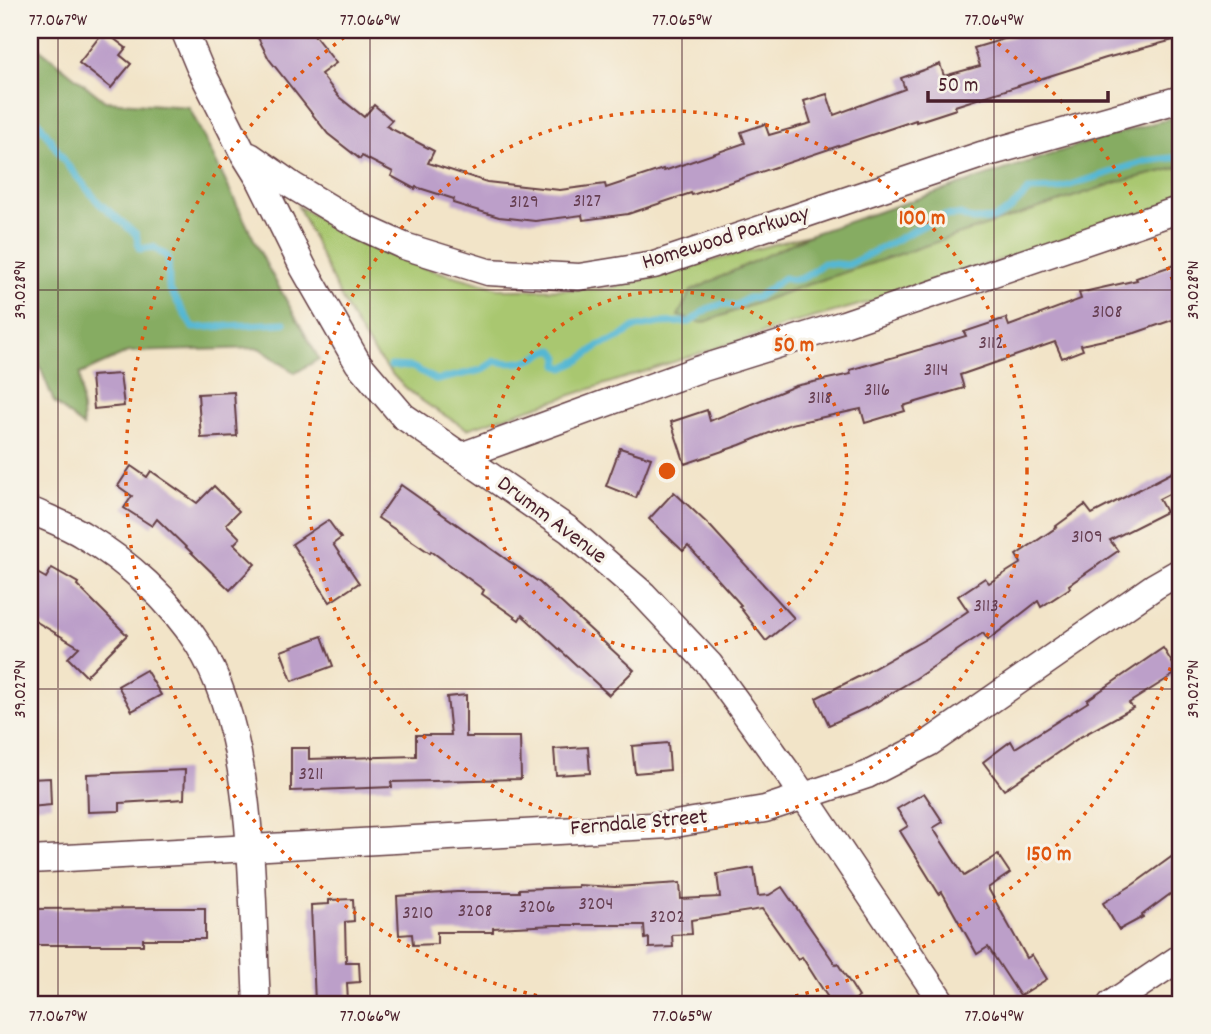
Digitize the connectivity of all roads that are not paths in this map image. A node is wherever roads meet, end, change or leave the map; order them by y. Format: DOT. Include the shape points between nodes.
graph roads {
  1 [pos="184,30"];
  2 [pos="1181,99"];
  3 [pos="242,151"];
  4 [pos="1181,209"];
  5 [pos="461,456"];
  6 [pos="30,510"];
  7 [pos="1181,571"];
  8 [pos="804,797"];
  9 [pos="248,850"];
  10 [pos="30,860"];
  11 [pos="1181,957"];
  12 [pos="257,1004"];
  13 [pos="943,1004"];
  14 [pos="1111,1004"];
  1 -- 3 [label="street, Drumm Avenue"];
  2 -- 3 [label="street, Homewood Parkway" via="981,155 654,265 579,277 488,272 404,246 359,226"];
  3 -- 5 [label="street, Drumm Avenue" via="358,363 402,416"];
  4 -- 5 [label="street" via="697,370"];
  5 -- 8 [label="street, Drumm Avenue" via="569,530 643,594 710,665"];
  6 -- 9 [label="street" via="82,534 127,566 165,601 197,643 215,679 239,752"];
  7 -- 8 [label="street, Ferndale Street" via="929,743 867,775"];
  8 -- 9 [label="street, Ferndale Street" via="669,825"];
  8 -- 13 [label="street, Drumm Avenue"];
  9 -- 10 [label="street, Ferndale Street"];
  9 -- 12 [label="street"];
  11 -- 14 [label="street"];
}
